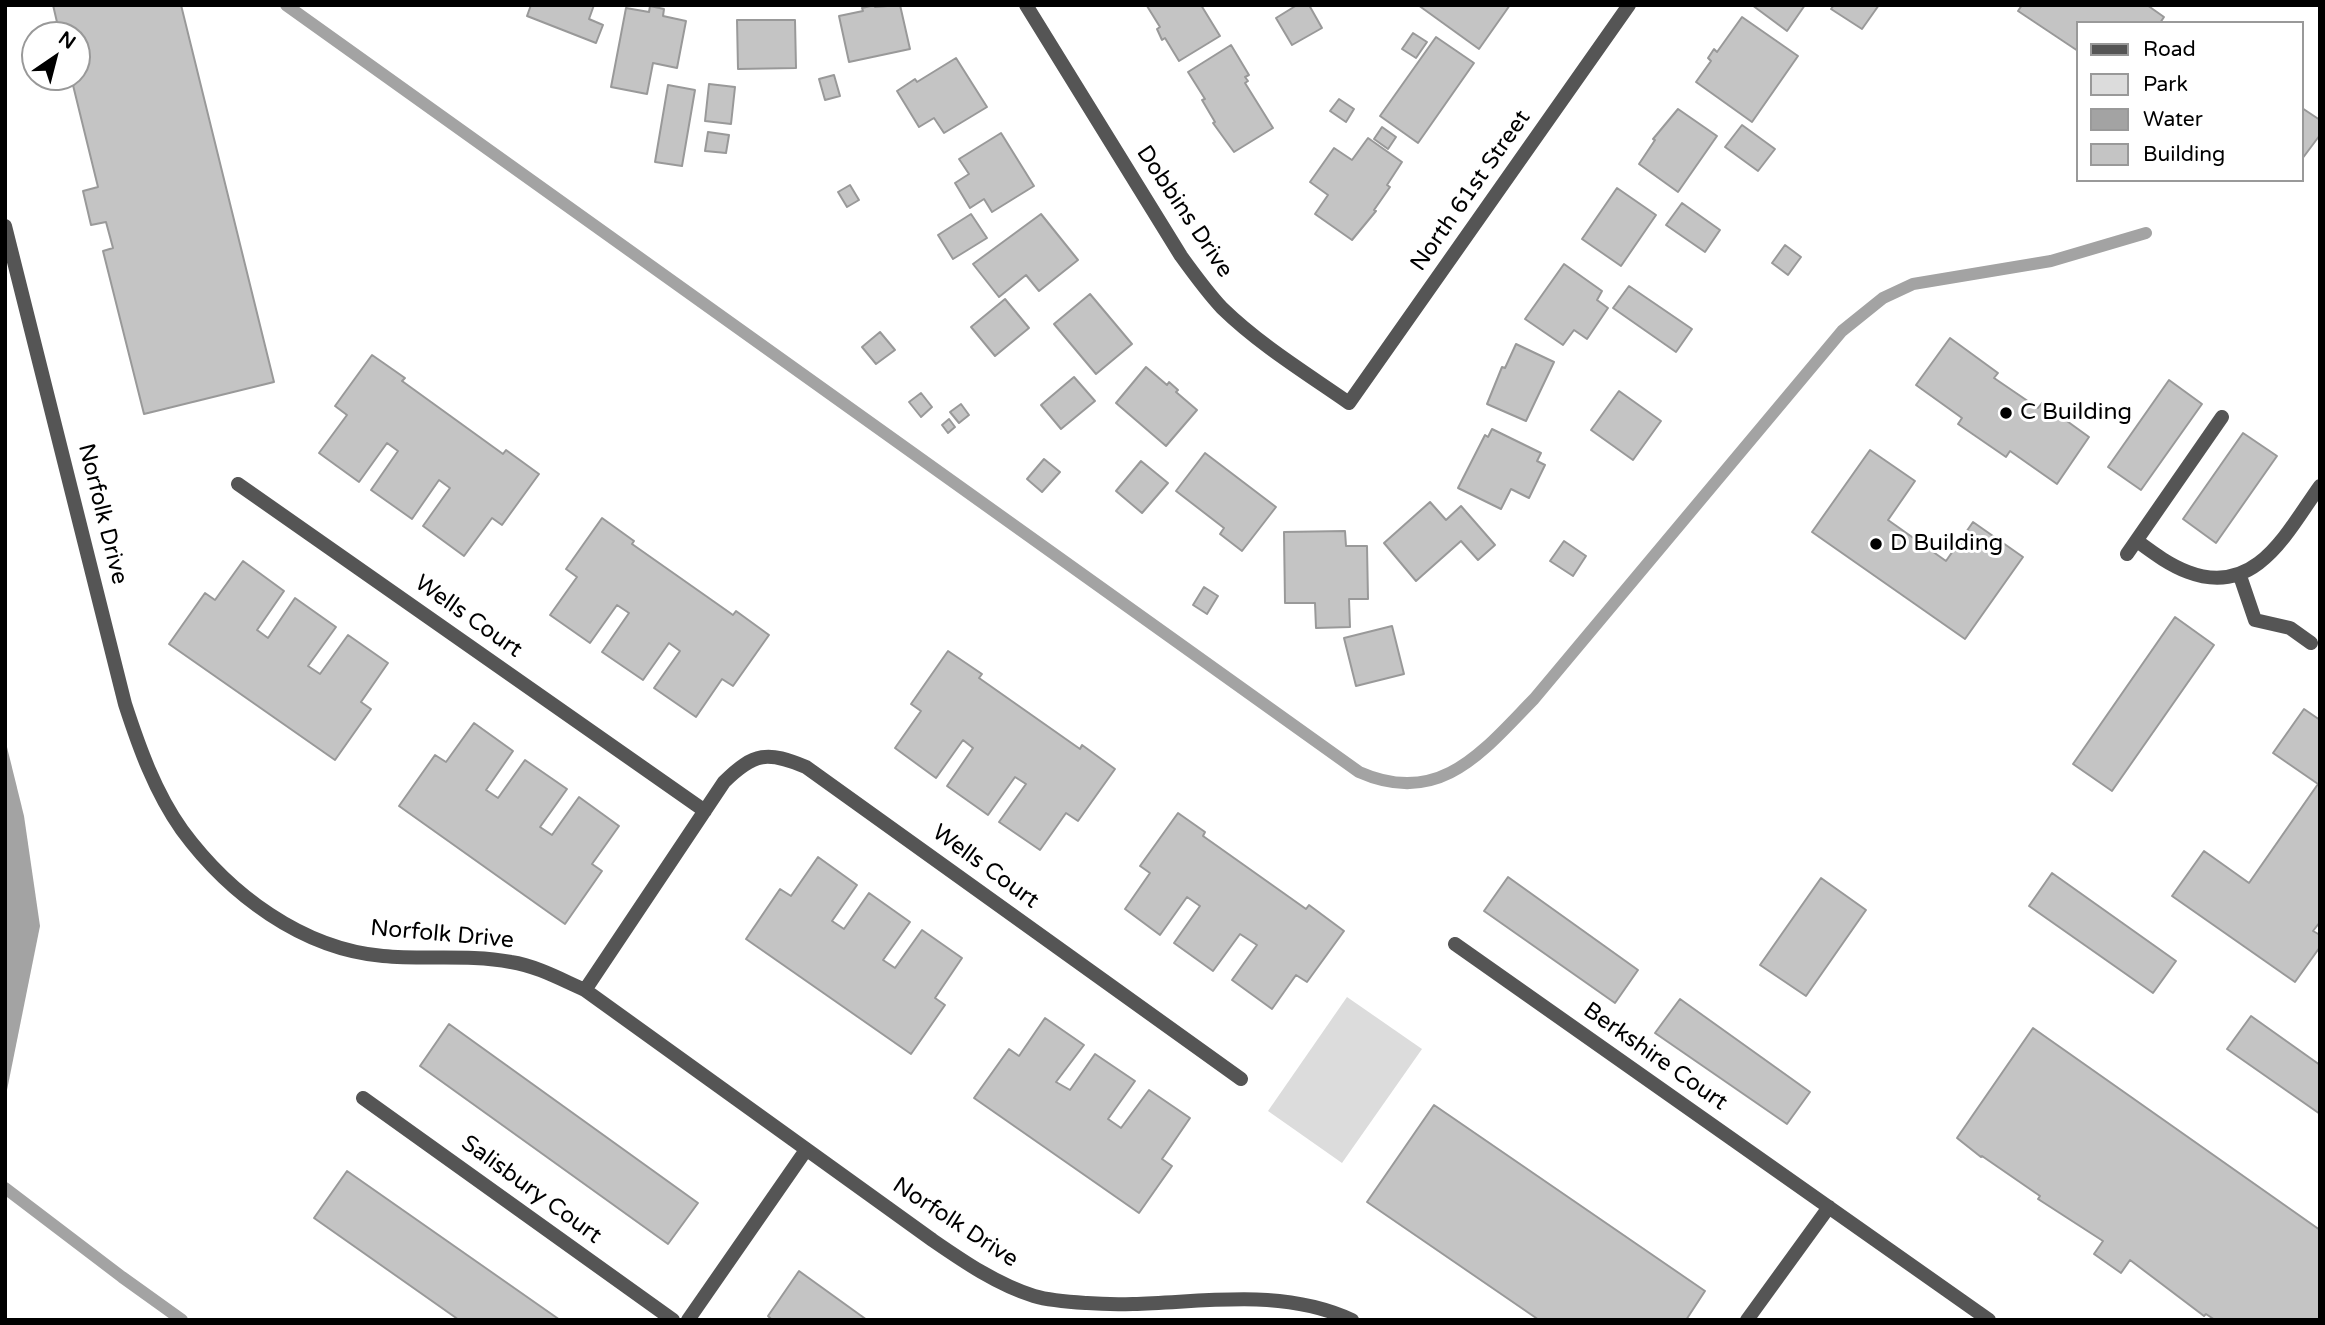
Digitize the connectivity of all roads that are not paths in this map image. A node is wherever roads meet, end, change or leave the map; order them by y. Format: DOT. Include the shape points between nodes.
graph roads {
  1 [pos="1026,5"];
  2 [pos="1629,5"];
  3 [pos="5,226"];
  4 [pos="1349,403"];
  5 [pos="2222,418"];
  6 [pos="238,484"];
  7 [pos="2320,486"];
  8 [pos="2137,541"];
  9 [pos="2127,554"];
  10 [pos="2240,576"];
  11 [pos="2311,643"];
  12 [pos="705,811"];
  13 [pos="1455,944"];
  14 [pos="585,990"];
  15 [pos="1241,1079"];
  16 [pos="363,1098"];
  17 [pos="806,1150"];
  18 [pos="1829,1206"];
  19 [pos="673,1320"];
  20 [pos="688,1320"];
  21 [pos="1352,1320"];
  22 [pos="1747,1320"];
  23 [pos="1989,1320"];
  1 -- 4 [label="street, Dobbins Drive" via="1201,284 1268,347"];
  2 -- 4 [label="street, North 61st Street"];
  3 -- 14 [label="street, Norfolk Drive" via="125,704 140,750 181,828 242,893 275,919 319,942 381,956 512,962"];
  5 -- 8 [label="street"];
  6 -- 12 [label="street, Wells Court"];
  7 -- 10 [label="street" via="2276,549"];
  8 -- 9 [label="street"];
  8 -- 10 [label="street" via="2185,571 2201,576"];
  10 -- 11 [label="street" via="2255,620 2290,628"];
  12 -- 14 [label="street, Wells Court"];
  12 -- 15 [label="street, Wells Court" via="741,765 781,756 806,766"];
  13 -- 18 [label="street, Berkshire Court"];
  14 -- 17 [label="street, Norfolk Drive"];
  16 -- 19 [label="street, Salisbury Court"];
  17 -- 20 [label="street"];
  17 -- 21 [label="street, Norfolk Drive" via="964,1262 1035,1296 1117,1306 1284,1300 1329,1309"];
  18 -- 22 [label="street"];
  18 -- 23 [label="street, Berkshire Court"];
}
